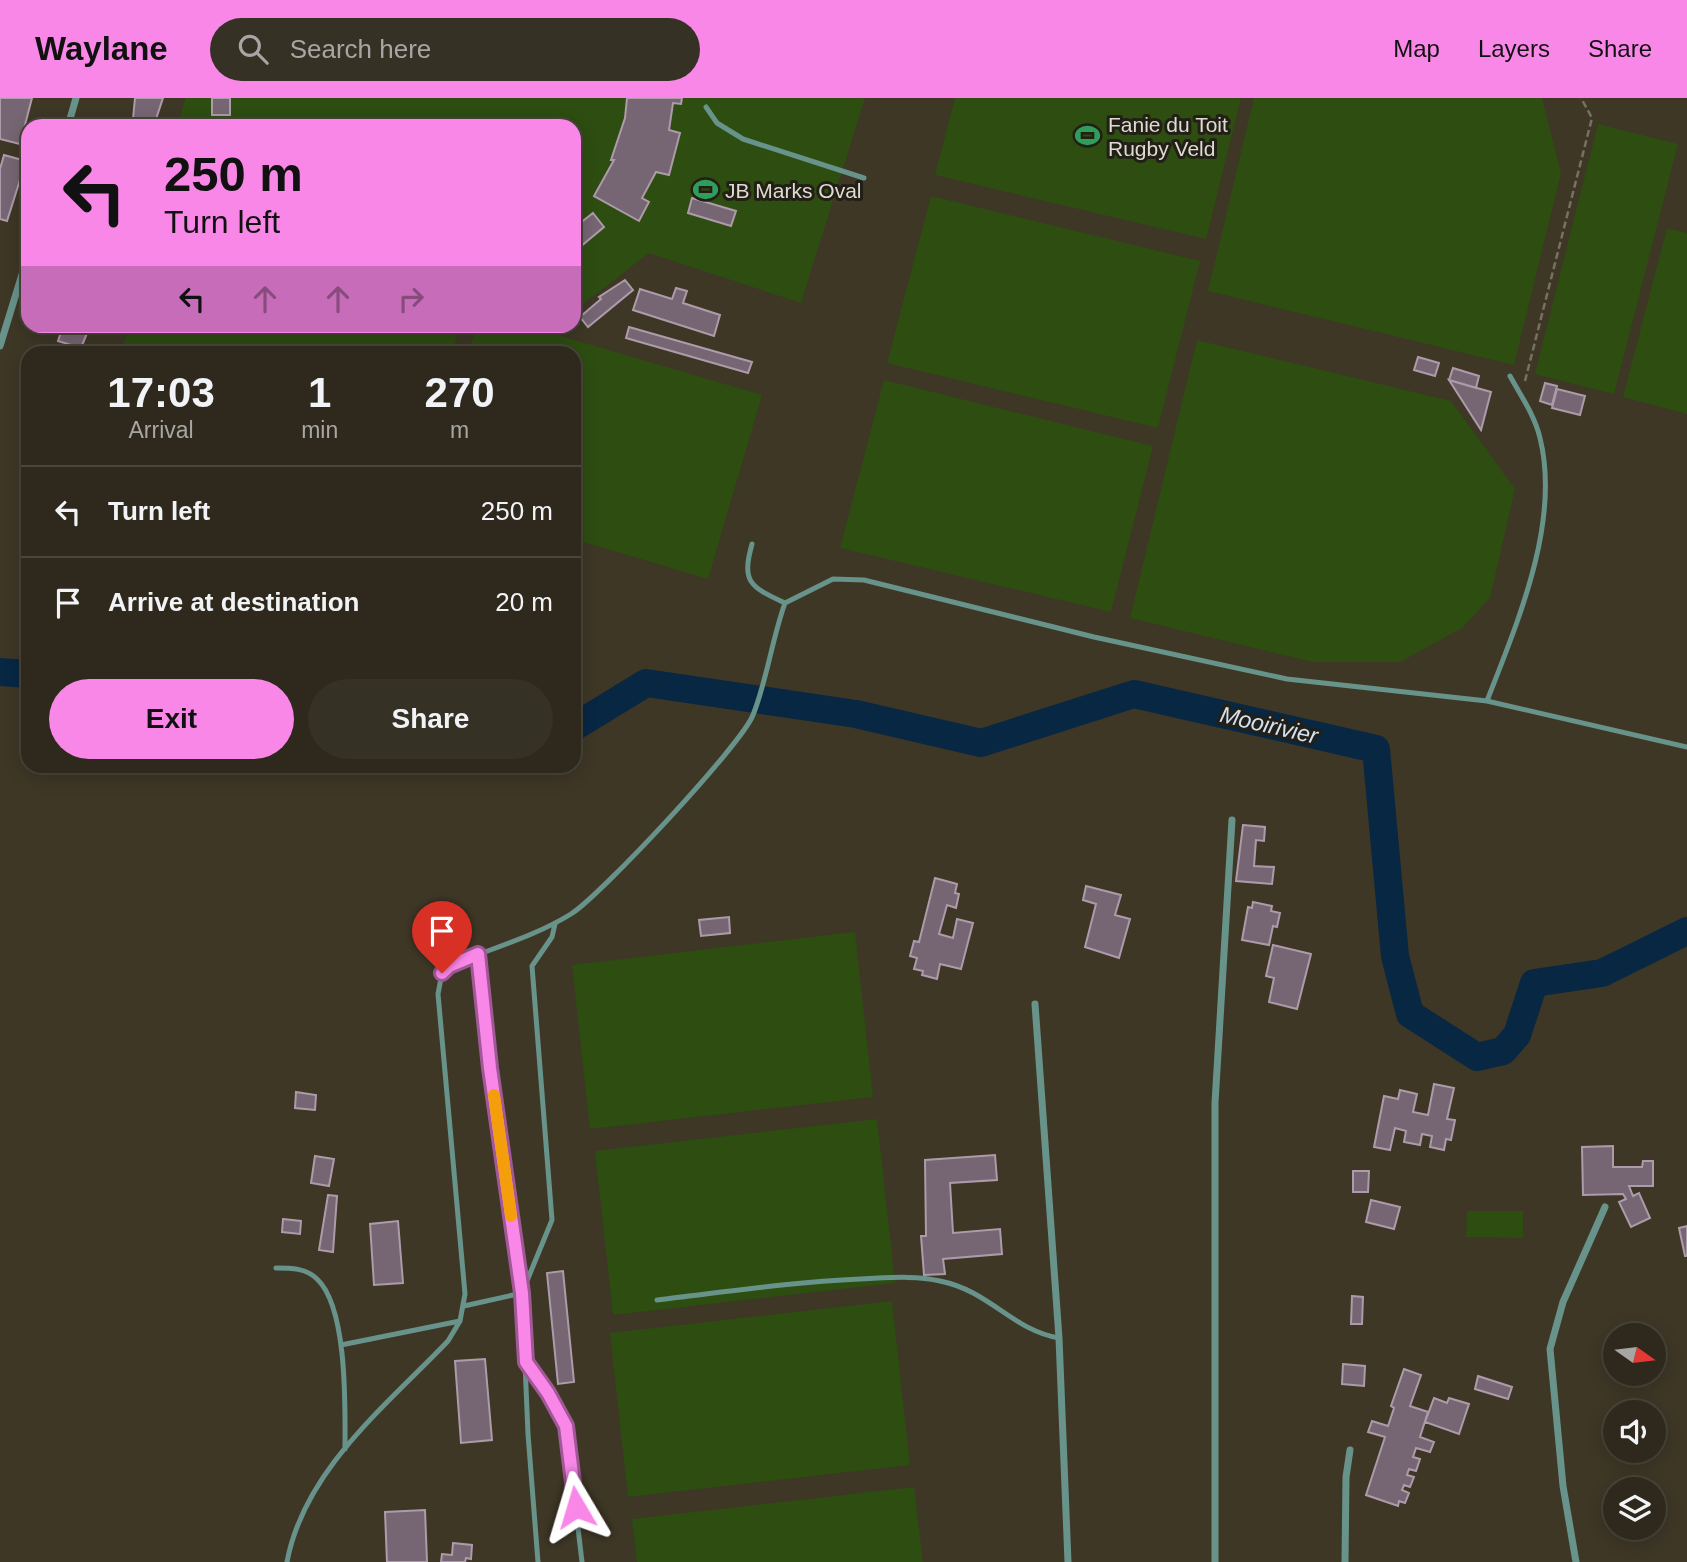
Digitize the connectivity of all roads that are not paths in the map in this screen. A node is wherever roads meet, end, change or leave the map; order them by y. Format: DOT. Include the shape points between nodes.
graph roads {
  1 [pos="76,98"];
  2 [pos="706,107"];
  3 [pos="70,119"];
  4 [pos="864,178"];
  5 [pos="21,278"];
  6 [pos="0,346"];
  7 [pos="1510,376"];
  8 [pos="752,544"];
  9 [pos="785,603"];
  10 [pos="1487,701"];
  11 [pos="1687,747"];
  12 [pos="1232,820"];
  13 [pos="555,924"];
  14 [pos="478,954"];
  15 [pos="1035,1004"];
  16 [pos="1605,1207"];
  17 [pos="276,1268"];
  18 [pos="522,1293"];
  19 [pos="657,1300"];
  20 [pos="464,1306"];
  21 [pos="460,1321"];
  22 [pos="1059,1338"];
  23 [pos="341,1345"];
  24 [pos="526,1362"];
  25 [pos="345,1449"];
  26 [pos="1350,1450"];
  27 [pos="287,1562"];
  28 [pos="538,1562"];
  29 [pos="582,1562"];
  30 [pos="1068,1562"];
  31 [pos="1215,1562"];
  32 [pos="1345,1562"];
  33 [pos="1576,1562"];
  1 -- 3 [label="street"];
  2 -- 4 [label="lane" via="717,123 743,139"];
  5 -- 6 [label="street"];
  7 -- 10 [label="lane" via="1540,438 1546,474 1544,521 1518,620"];
  8 -- 9 [label="lane" via="746,567 749,580 758,590"];
  9 -- 10 [label="lane" via="833,579 864,580 1094,638 1287,679"];
  9 -- 13 [label="lane" via="753,716 741,735 592,896"];
  10 -- 11 [label="lane"];
  12 -- 31 [label="street" via="1215,1103"];
  13 -- 14 [label="lane"];
  13 -- 18 [label="lane" via="552,937 532,966 552,1220"];
  14 -- 18 [label="lane"];
  14 -- 20 [label="lane" via="449,966 442,973 438,994"];
  15 -- 22 [label="street"];
  16 -- 33 [label="street" via="1563,1303 1550,1349 1563,1486"];
  17 -- 23 [label="lane" via="306,1272 319,1281"];
  18 -- 20 [label="lane"];
  18 -- 24 [label="lane"];
  19 -- 22 [label="lane" via="808,1282 898,1277 940,1281 977,1294 1036,1334"];
  20 -- 21 [label="lane"];
  21 -- 23 [label="lane"];
  21 -- 25 [label="lane" via="448,1341"];
  22 -- 30 [label="street"];
  23 -- 25 [label="lane"];
  24 -- 28 [label="lane"];
  24 -- 29 [label="lane" via="566,1426"];
  25 -- 27 [label="lane" via="310,1496 292,1536"];
  26 -- 32 [label="street"];
}
